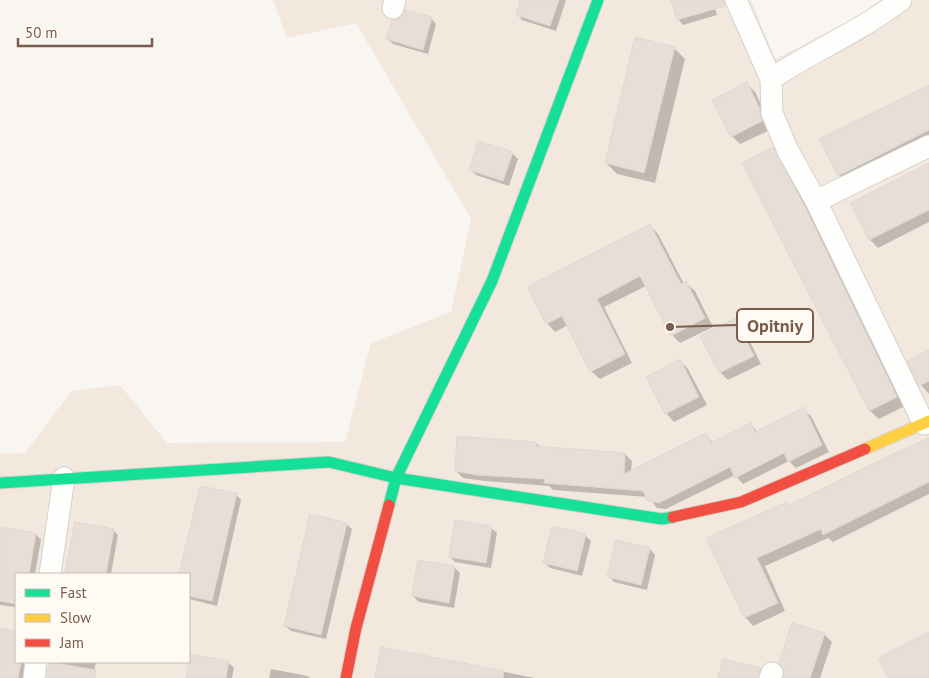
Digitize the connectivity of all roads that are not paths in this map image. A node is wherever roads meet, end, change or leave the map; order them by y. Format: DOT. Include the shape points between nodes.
graph roads {
  1 [pos="598,0"];
  2 [pos="736,0"];
  3 [pos="901,0"];
  4 [pos="771,79"];
  5 [pos="929,146"];
  6 [pos="816,201"];
  7 [pos="927,423"];
  8 [pos="64,478"];
  9 [pos="396,478"];
  10 [pos="0,483"];
  11 [pos="50,573"];
  12 [pos="36,663"];
  13 [pos="34,678"];
  14 [pos="346,678"];
  1 -- 9 [label="street" via="492,281"];
  2 -- 4 [label="street"];
  3 -- 4 [label="street" via="881,16"];
  4 -- 6 [label="street" via="772,113 788,151"];
  5 -- 6 [label="street"];
  6 -- 7 [label="street"];
  7 -- 9 [label="street" via="741,502 662,519"];
  8 -- 9 [label="street" via="329,462"];
  8 -- 10 [label="street"];
  8 -- 11 [label="street"];
  9 -- 14 [label="street"];
  12 -- 13 [label="street"];
}
